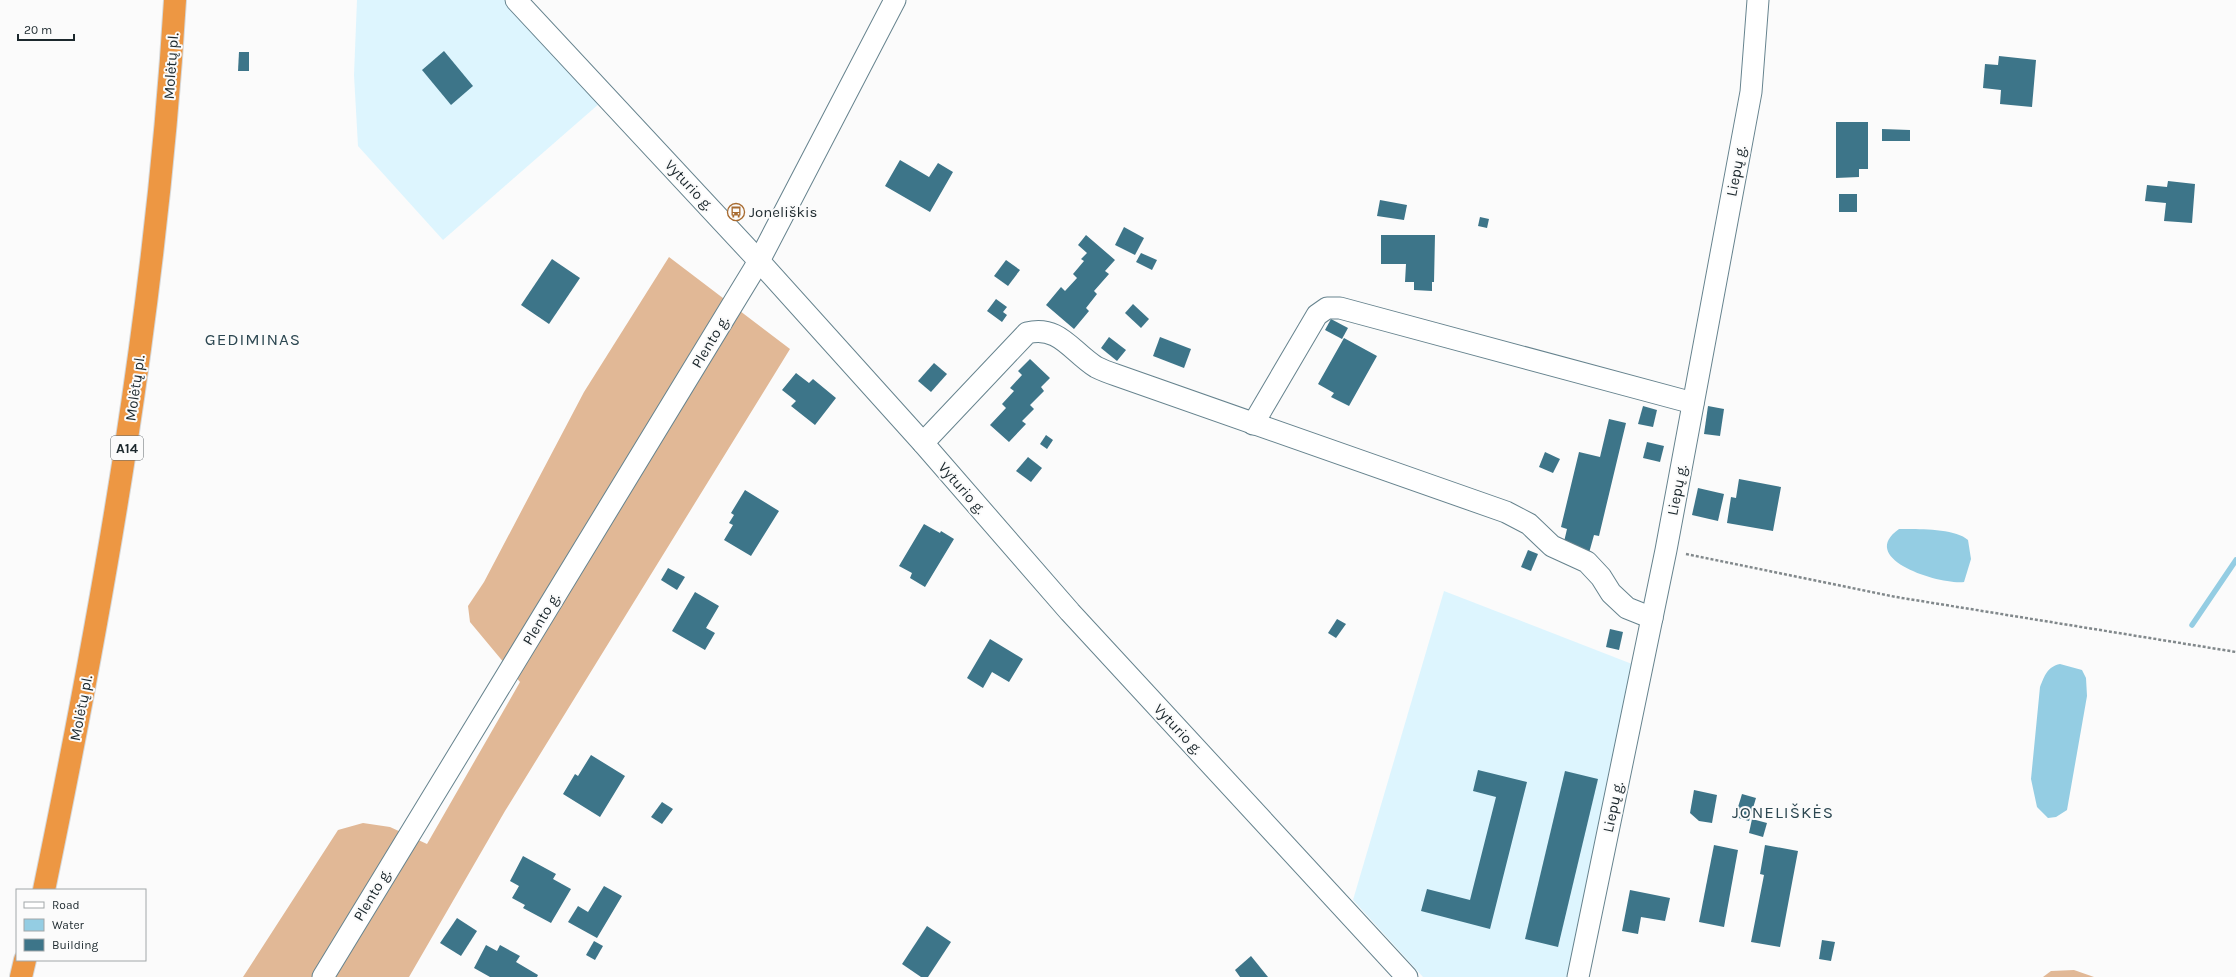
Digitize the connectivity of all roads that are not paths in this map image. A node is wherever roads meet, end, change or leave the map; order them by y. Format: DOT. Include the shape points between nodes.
graph roads {
  1 [pos="175,0"];
  2 [pos="516,0"];
  3 [pos="895,0"];
  4 [pos="1758,0"];
  5 [pos="759,261"];
  6 [pos="1693,403"];
  7 [pos="1253,424"];
  8 [pos="923,443"];
  9 [pos="1652,618"];
  10 [pos="44,889"];
  11 [pos="25,961"];
  12 [pos="21,977"];
  13 [pos="323,977"];
  14 [pos="1408,977"];
  15 [pos="1578,977"];
  1 -- 10 [label="highway, Molėtų pl. / A14" via="170,79 148,289 123,475 81,713"];
  2 -- 5 [label="street, Vyturio g."];
  3 -- 5 [label="street, Plento g."];
  4 -- 6 [label="street, Liepų g." via="1751,92"];
  5 -- 8 [label="street, Vyturio g."];
  5 -- 13 [label="street, Plento g."];
  6 -- 7 [label="street" via="1340,308 1327,308 1317,315"];
  6 -- 9 [label="street, Liepų g."];
  7 -- 8 [label="street" via="1097,367 1054,333 1039,330 1027,333"];
  7 -- 9 [label="street" via="1506,512 1528,524 1552,546 1587,562 1611,593 1627,608"];
  8 -- 14 [label="street, Vyturio g." via="1070,612"];
  9 -- 15 [label="street, Liepų g."];
  11 -- 12 [label="highway"];
}
